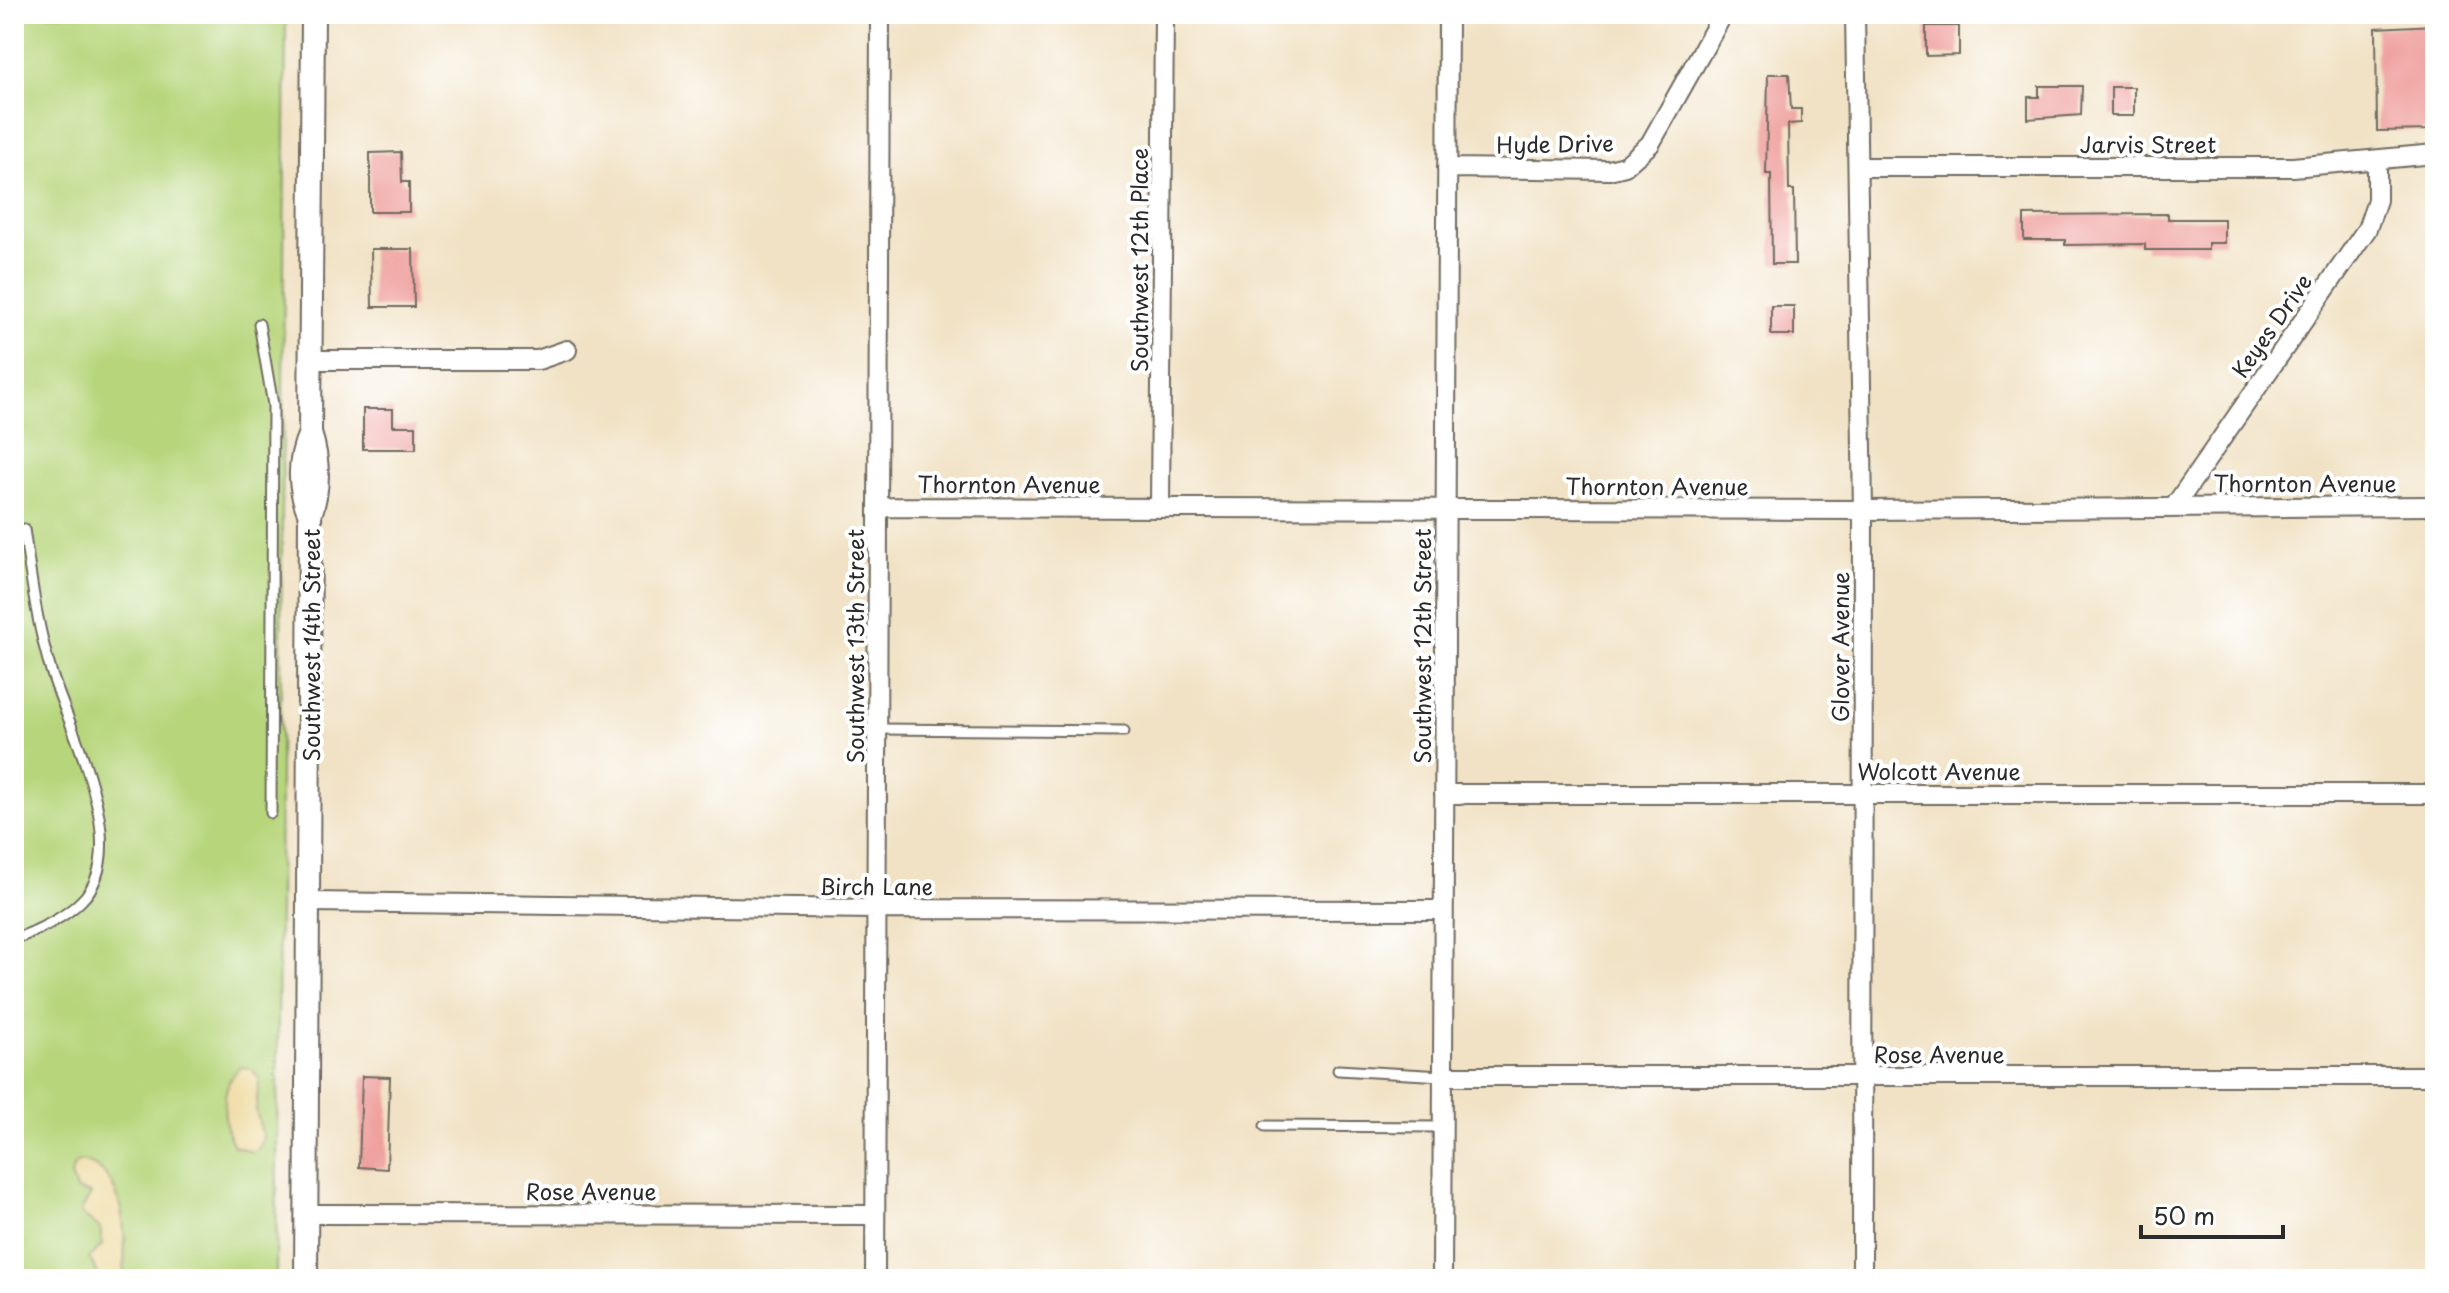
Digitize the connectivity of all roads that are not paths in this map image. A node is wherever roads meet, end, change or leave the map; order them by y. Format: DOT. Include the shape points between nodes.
graph roads {
  1 [pos="313,14"];
  2 [pos="880,14"];
  3 [pos="1164,14"];
  4 [pos="1448,14"];
  5 [pos="1723,14"];
  6 [pos="1855,14"];
  7 [pos="2435,154"];
  8 [pos="2377,160"];
  9 [pos="1860,167"];
  10 [pos="1447,168"];
  11 [pos="259,324"];
  12 [pos="567,350"];
  13 [pos="311,360"];
  14 [pos="2435,506"];
  15 [pos="879,507"];
  16 [pos="1160,507"];
  17 [pos="2174,507"];
  18 [pos="1446,508"];
  19 [pos="1863,510"];
  20 [pos="24,529"];
  21 [pos="878,729"];
  22 [pos="1124,731"];
  23 [pos="1444,794"];
  24 [pos="1864,794"];
  25 [pos="2435,794"];
  26 [pos="271,813"];
  27 [pos="309,902"];
  28 [pos="877,909"];
  29 [pos="1443,910"];
  30 [pos="23,936"];
  31 [pos="1338,1070"];
  32 [pos="1443,1076"];
  33 [pos="2435,1076"];
  34 [pos="1863,1077"];
  35 [pos="1265,1126"];
  36 [pos="1443,1127"];
  37 [pos="307,1214"];
  38 [pos="875,1215"];
  39 [pos="306,1279"];
  40 [pos="875,1279"];
  41 [pos="1442,1279"];
  42 [pos="1862,1279"];
  1 -- 13 [label="street, Southwest 14th Street"];
  2 -- 15 [label="street, Southwest 13th Street"];
  3 -- 16 [label="street, Southwest 12th Place"];
  4 -- 10 [label="street, Southwest 12th Street"];
  5 -- 10 [label="street, Hyde Drive" via="1650,144 1625,166"];
  6 -- 9 [label="street, Glover Avenue"];
  7 -- 8 [label="street, Jarvis Street"];
  8 -- 9 [label="street, Jarvis Street" via="2293,167"];
  8 -- 17 [label="street, Keyes Drive" via="2377,200 2367,229"];
  9 -- 19 [label="street, Glover Avenue"];
  10 -- 18 [label="street, Southwest 12th Street"];
  11 -- 26 [label="lane" via="273,405"];
  12 -- 13 [label="street" via="538,360"];
  13 -- 27 [label="street, Southwest 14th Street" via="310,433 317,474 310,515"];
  14 -- 17 [label="street, Thornton Avenue"];
  15 -- 16 [label="street, Thornton Avenue"];
  15 -- 21 [label="street, Southwest 13th Street"];
  16 -- 18 [label="street, Thornton Avenue"];
  17 -- 19 [label="street, Thornton Avenue"];
  18 -- 19 [label="street, Thornton Avenue"];
  18 -- 23 [label="street, Southwest 12th Street"];
  19 -- 24 [label="street, Glover Avenue"];
  20 -- 30 [label="lane" via="42,639 86,770 100,826 101,857 83,900"];
  21 -- 22 [label="lane"];
  21 -- 28 [label="street, Southwest 13th Street"];
  23 -- 24 [label="street, Wolcott Avenue"];
  23 -- 29 [label="street, Southwest 12th Street"];
  24 -- 25 [label="street, Wolcott Avenue"];
  24 -- 34 [label="street, Glover Avenue"];
  27 -- 28 [label="street, Birch Lane"];
  27 -- 37 [label="street, Southwest 14th Street"];
  28 -- 29 [label="street, Birch Lane"];
  28 -- 38 [label="street, Southwest 13th Street"];
  29 -- 32 [label="street, Southwest 12th Street"];
  31 -- 32 [label="lane"];
  32 -- 34 [label="street, Rose Avenue"];
  32 -- 36 [label="street, Southwest 12th Street"];
  33 -- 34 [label="street, Rose Avenue"];
  34 -- 42 [label="street, Glover Avenue"];
  35 -- 36 [label="lane"];
  36 -- 41 [label="street, Southwest 12th Street"];
  37 -- 38 [label="street, Rose Avenue"];
  37 -- 39 [label="street, Southwest 14th Street"];
  38 -- 40 [label="street, Southwest 13th Street"];
}
